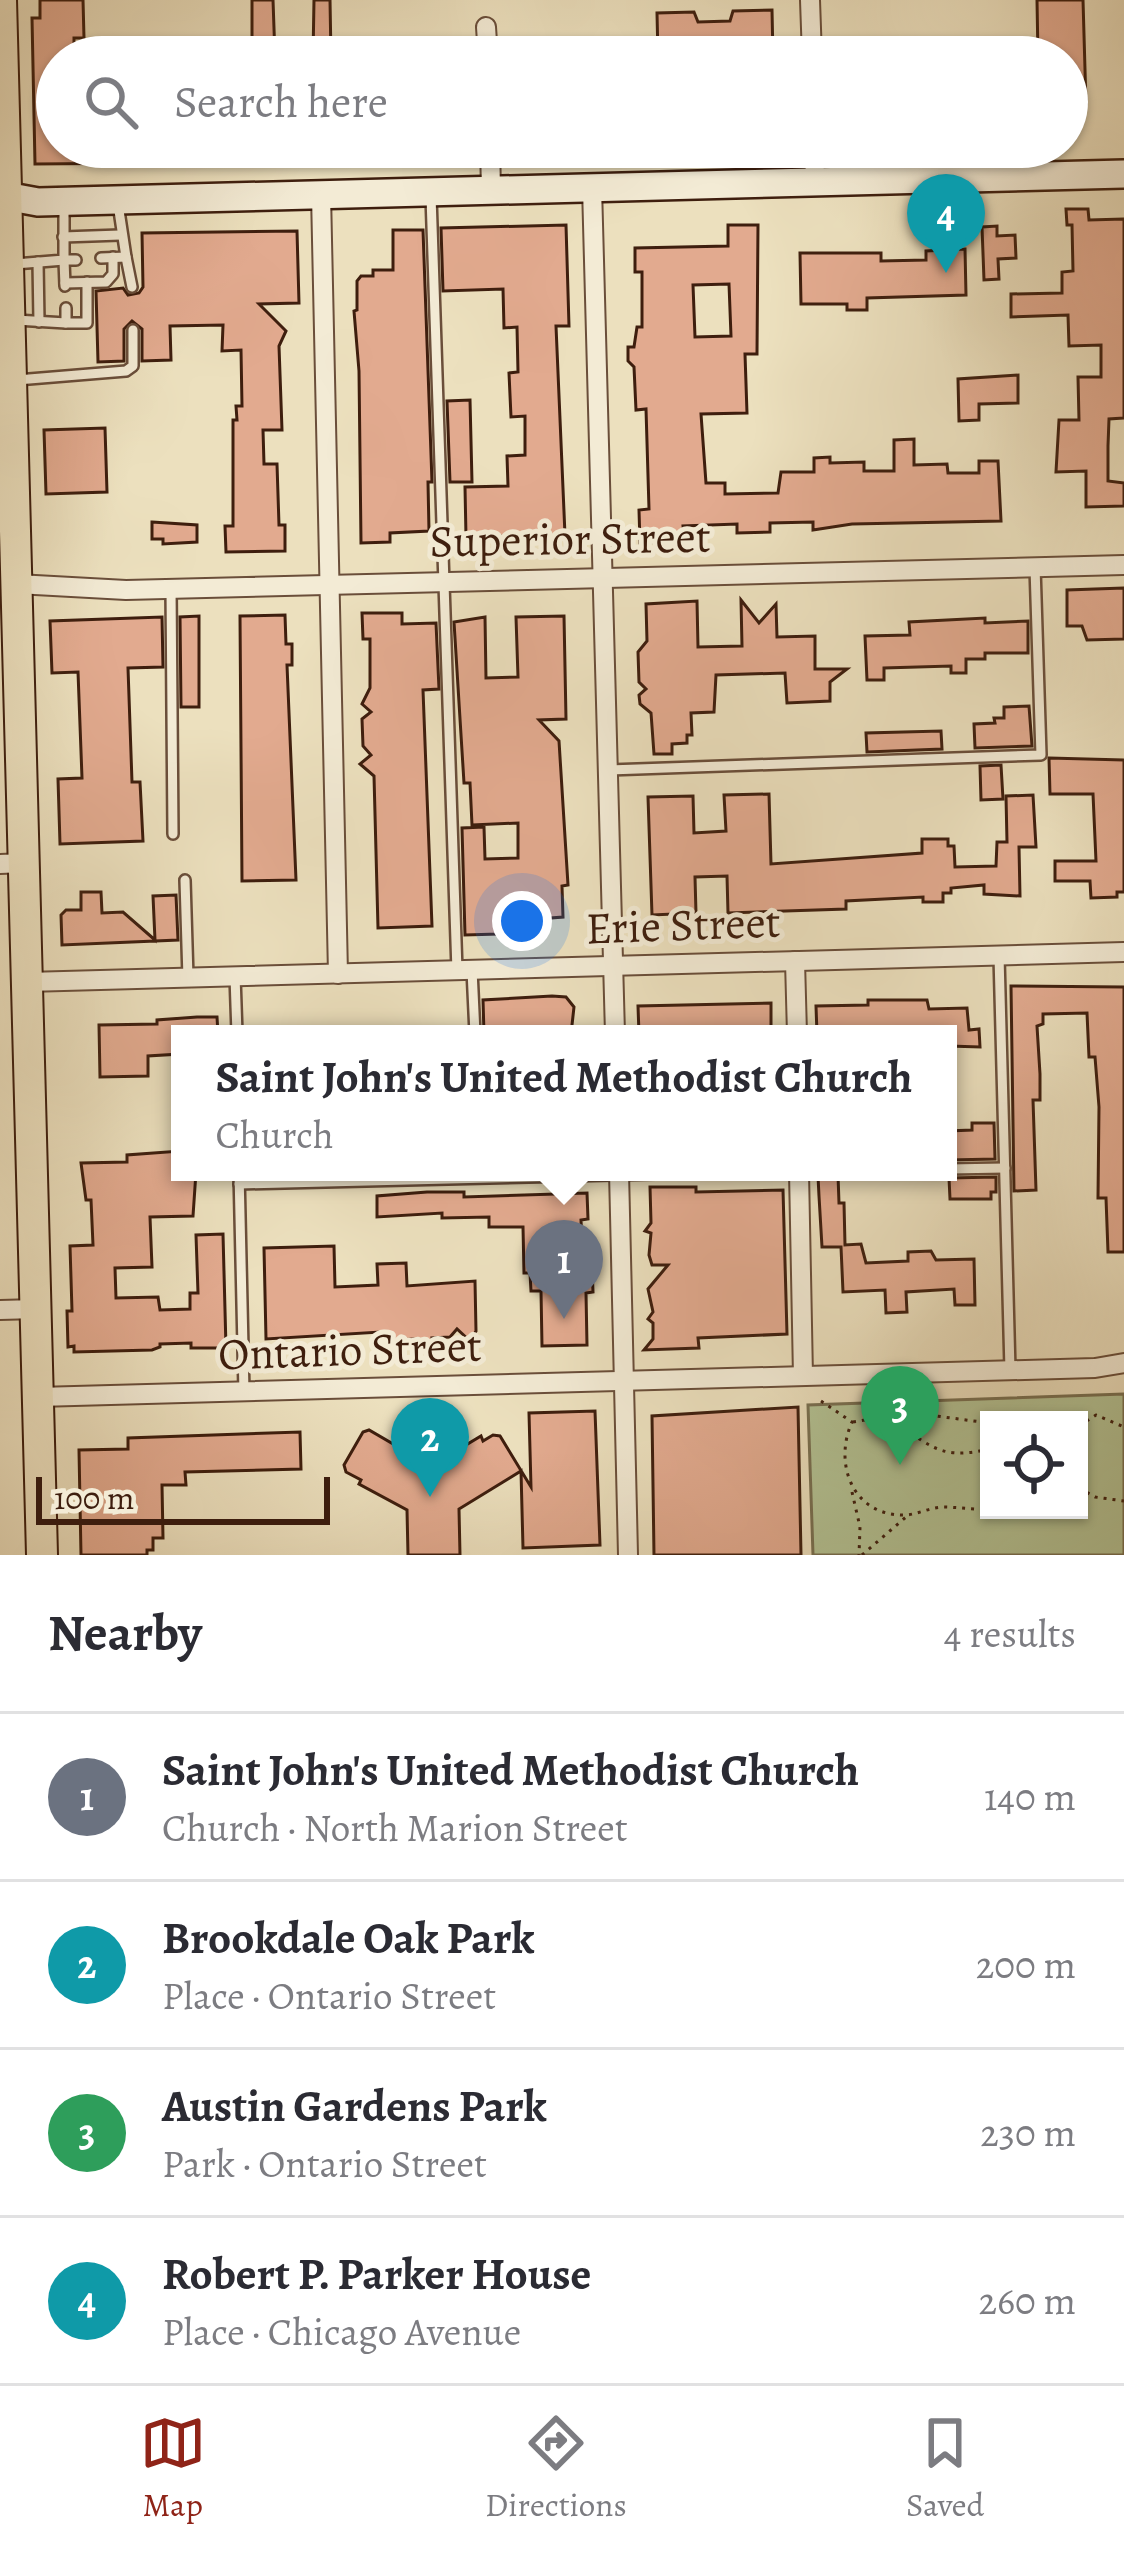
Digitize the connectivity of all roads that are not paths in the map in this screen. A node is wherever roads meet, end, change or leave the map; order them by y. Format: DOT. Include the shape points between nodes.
graph roads {
  1 [pos="1,0"];
  2 [pos="810,0"];
  3 [pos="486,27"];
  4 [pos="487,36"];
  5 [pos="811,36"];
  6 [pos="490,168"];
  7 [pos="815,168"];
  8 [pos="1124,174"];
  9 [pos="815,181"];
  10 [pos="592,187"];
  11 [pos="491,189"];
  12 [pos="431,190"];
  13 [pos="321,194"];
  14 [pos="3,196"];
  15 [pos="118,200"];
  16 [pos="64,201"];
  17 [pos="120,235"];
  18 [pos="63,237"];
  19 [pos="126,257"];
  20 [pos="70,260"];
  21 [pos="23,263"];
  22 [pos="87,282"];
  23 [pos="132,287"];
  24 [pos="66,308"];
  25 [pos="25,321"];
  26 [pos="66,323"];
  27 [pos="133,330"];
  28 [pos="12,380"];
  29 [pos="1124,565"];
  30 [pos="1035,567"];
  31 [pos="604,578"];
  32 [pos="444,581"];
  33 [pos="17,584"];
  34 [pos="330,584"];
  35 [pos="171,588"];
  36 [pos="608,770"];
  37 [pos="173,834"];
  38 [pos="12,864"];
  39 [pos="185,880"];
  40 [pos="1124,952"];
  41 [pos="999,956"];
  42 [pos="795,961"];
  43 [pos="614,966"];
  44 [pos="465,970"];
  45 [pos="338,974"];
  46 [pos="236,976"];
  47 [pos="188,978"];
  48 [pos="27,982"];
  49 [pos="236,1025"];
  50 [pos="474,1025"];
  51 [pos="615,1025"];
  52 [pos="796,1025"];
  53 [pos="957,1168"];
  54 [pos="1005,1168"];
  55 [pos="239,1181"];
  56 [pos="619,1181"];
  57 [pos="800,1181"];
  58 [pos="0,1310"];
  59 [pos="36,1310"];
  60 [pos="1124,1363"];
  61 [pos="1095,1368"];
  62 [pos="1010,1370"];
  63 [pos="1124,1374"];
  64 [pos="803,1376"];
  65 [pos="624,1381"];
  66 [pos="244,1392"];
  67 [pos="38,1397"];
  68 [pos="42,1555"];
  69 [pos="628,1555"];
  1 -- 14 [label="main road"];
  2 -- 5 [label="street"];
  3 -- 4 [label="street"];
  6 -- 11 [label="street"];
  7 -- 9 [label="street"];
  8 -- 9 [label="main road"];
  9 -- 10 [label="main road"];
  10 -- 11 [label="main road"];
  10 -- 31 [label="street"];
  11 -- 12 [label="main road"];
  12 -- 13 [label="main road"];
  12 -- 32 [label="lane"];
  13 -- 15 [label="main road"];
  13 -- 34 [label="street"];
  14 -- 16 [label="main road"];
  14 -- 21 [label="main road"];
  15 -- 16 [label="main road"];
  15 -- 17 [label="lane"];
  16 -- 18 [label="lane"];
  17 -- 18 [label="lane"];
  17 -- 19 [label="lane"];
  18 -- 20 [label="lane"];
  19 -- 22 [label="lane" via="107,258 113,274 106,282"];
  19 -- 23 [label="lane"];
  20 -- 21 [label="lane"];
  20 -- 22 [label="lane" via="65,285"];
  21 -- 25 [label="main road"];
  22 -- 26 [label="lane" via="87,323"];
  24 -- 26 [label="lane"];
  25 -- 26 [label="lane"];
  25 -- 28 [label="main road"];
  27 -- 28 [label="lane" via="133,366 126,371"];
  28 -- 33 [label="main road"];
  29 -- 30 [label="street, Superior Street"];
  30 -- 31 [label="street, Superior Street"];
  30 -- 36 [label="lane" via="1041,755"];
  31 -- 32 [label="street, Superior Street"];
  31 -- 36 [label="street"];
  32 -- 34 [label="street, Superior Street"];
  32 -- 44 [label="lane"];
  33 -- 35 [label="street, Superior Street"];
  33 -- 38 [label="main road"];
  34 -- 35 [label="street, Superior Street"];
  34 -- 45 [label="street"];
  35 -- 37 [label="lane"];
  36 -- 43 [label="street"];
  38 -- 48 [label="main road"];
  39 -- 47 [label="lane"];
  40 -- 41 [label="street, Erie Street"];
  41 -- 42 [label="street, Erie Street"];
  41 -- 54 [label="lane"];
  42 -- 43 [label="street, Erie Street"];
  42 -- 52 [label="street"];
  43 -- 44 [label="street, Erie Street"];
  43 -- 51 [label="street"];
  44 -- 45 [label="street, Erie Street"];
  44 -- 50 [label="lane"];
  45 -- 46 [label="street, Erie Street"];
  46 -- 47 [label="street, Erie Street"];
  46 -- 49 [label="lane"];
  47 -- 48 [label="street, Erie Street"];
  48 -- 59 [label="main road"];
  53 -- 54 [label="lane"];
  54 -- 62 [label="lane"];
  55 -- 66 [label="lane"];
  56 -- 65 [label="street"];
  57 -- 64 [label="street"];
  58 -- 59 [label="street"];
  59 -- 67 [label="main road"];
  60 -- 61 [label="street, Ontario Street"];
  61 -- 62 [label="street, Ontario Street"];
  61 -- 63 [label="street, Ontario Street"];
  62 -- 64 [label="street, Ontario Street"];
  64 -- 65 [label="street, Ontario Street"];
  65 -- 66 [label="street, Ontario Street"];
  65 -- 69 [label="street"];
  66 -- 67 [label="street, Ontario Street"];
  67 -- 68 [label="main road"];
}
